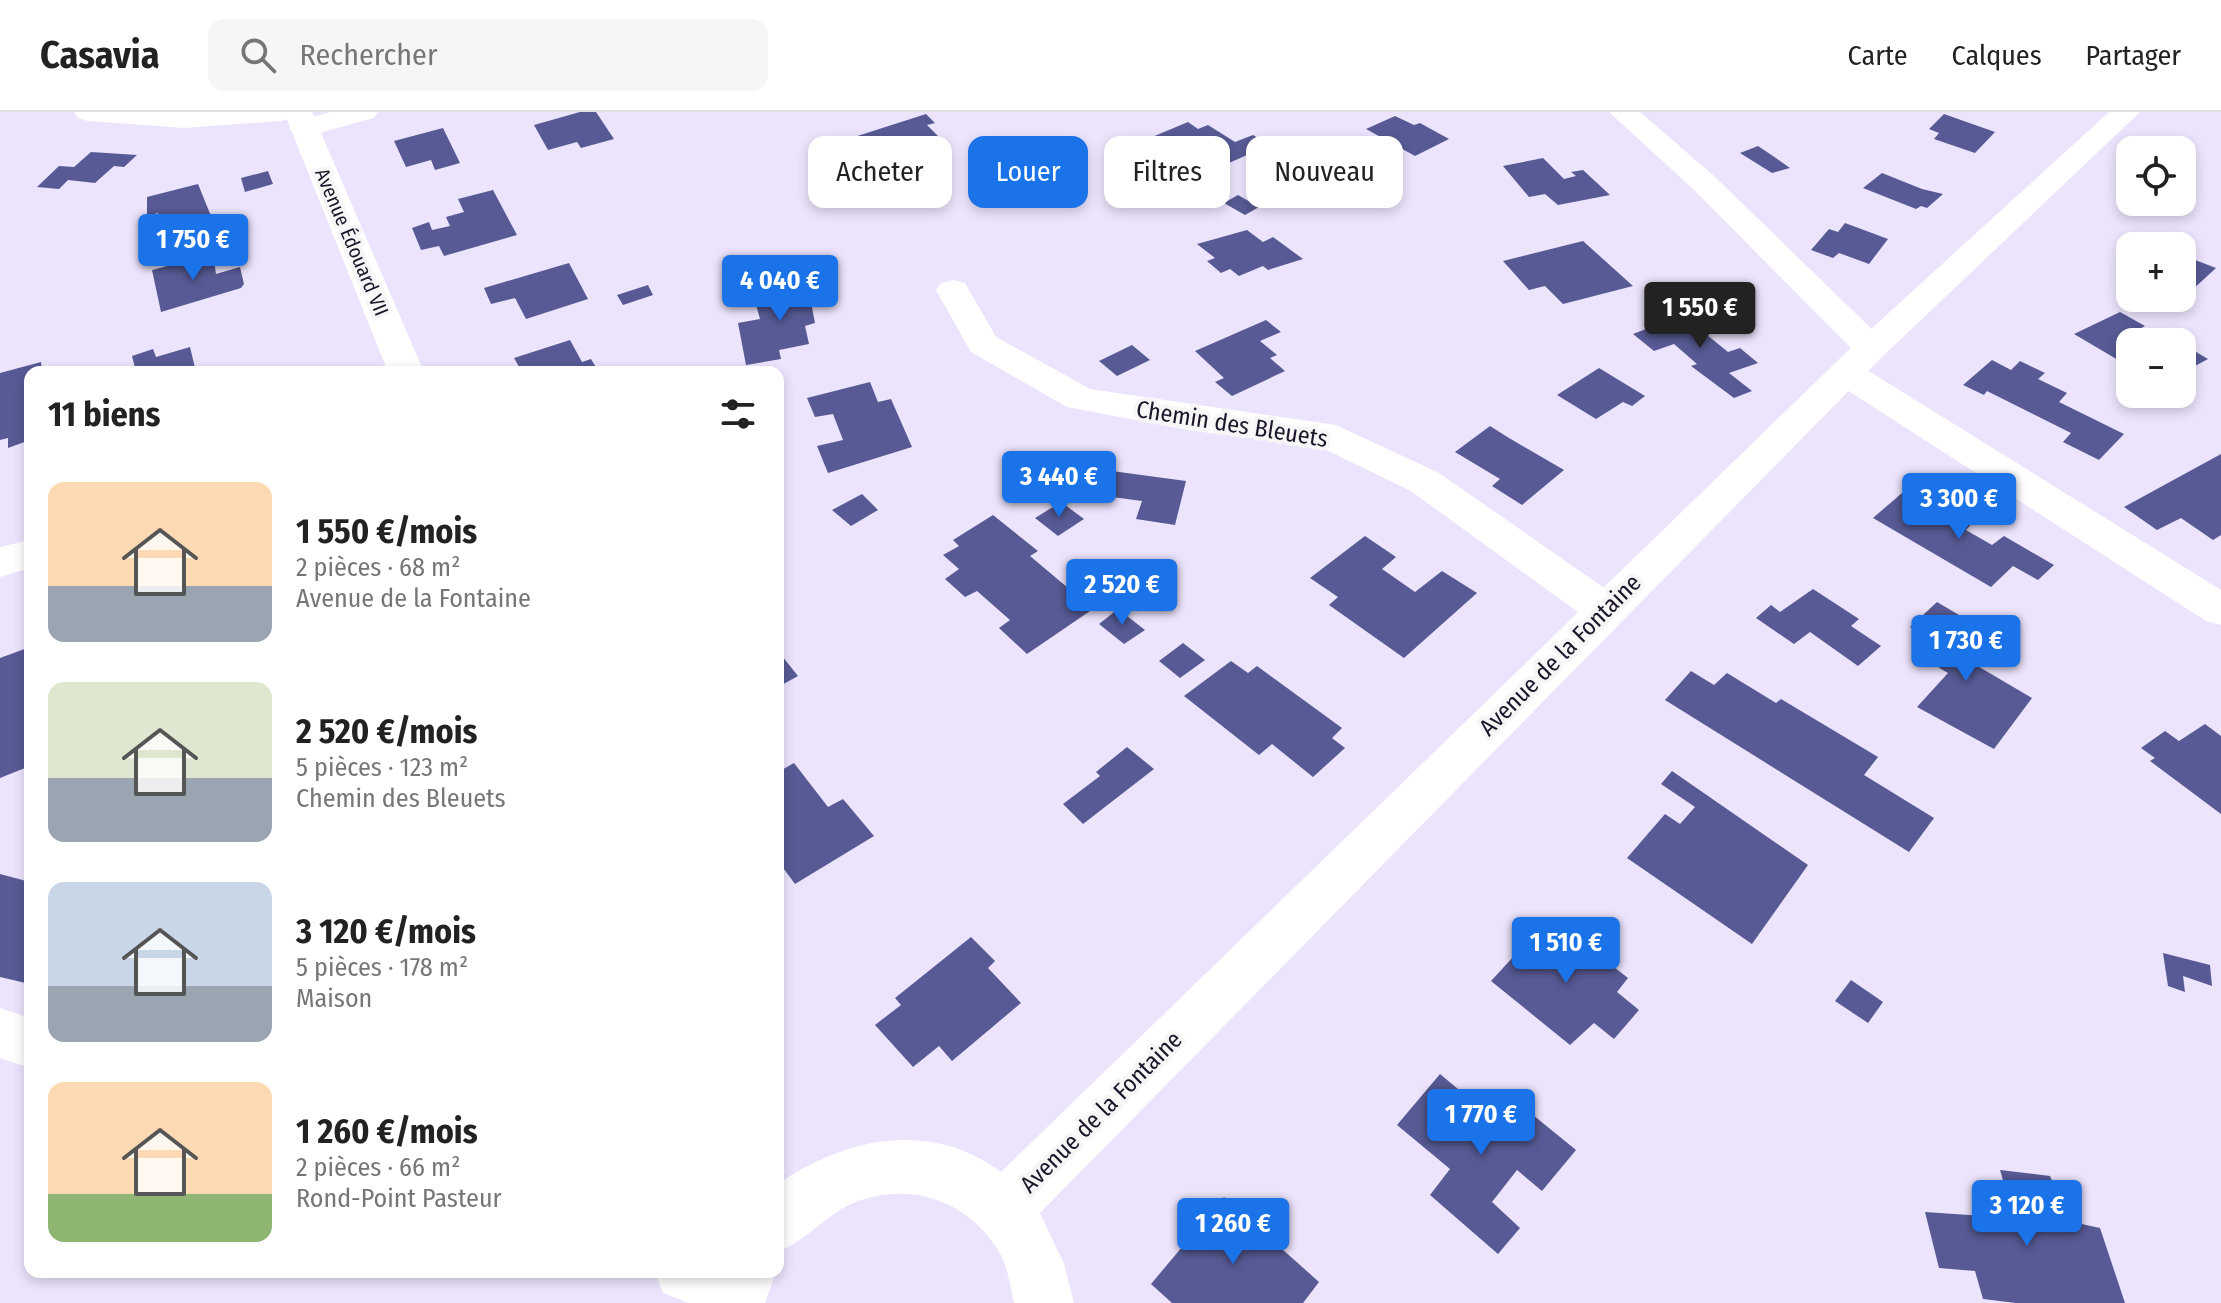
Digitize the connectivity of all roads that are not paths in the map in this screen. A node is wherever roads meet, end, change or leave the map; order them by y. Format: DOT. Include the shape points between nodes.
graph roads {
  1 [pos="88,112"];
  2 [pos="364,112"];
  3 [pos="1623,112"];
  4 [pos="2126,112"];
  5 [pos="294,117"];
  6 [pos="953,290"];
  7 [pos="1858,360"];
  8 [pos="403,366"];
  9 [pos="24,556"];
  10 [pos="0,562"];
  11 [pos="1605,610"];
  12 [pos="2221,610"];
  13 [pos="0,1033"];
  14 [pos="24,1041"];
  15 [pos="784,1202"];
  16 [pos="1005,1208"];
  17 [pos="704,1278"];
  18 [pos="740,1289"];
  19 [pos="1044,1303"];
  1 -- 5 [label="street" via="138,120"];
  2 -- 5 [label="street"];
  3 -- 7 [label="street" via="1703,182"];
  4 -- 7 [label="street, Avenue de la Fontaine"];
  5 -- 8 [label="street, Avenue Édouard VII"];
  6 -- 11 [label="street, Chemin des Bleuets" via="983,344 1080,399 1323,434 1425,482"];
  7 -- 11 [label="street, Avenue de la Fontaine"];
  7 -- 12 [label="street"];
  9 -- 10 [label="street"];
  11 -- 16 [label="street, Avenue de la Fontaine"];
  13 -- 14 [label="street"];
  15 -- 16 [label="street" via="850,1173 893,1164 934,1167 972,1183"];
  16 -- 19 [label="street" via="1031,1249"];
  17 -- 18 [label="street"];
}
